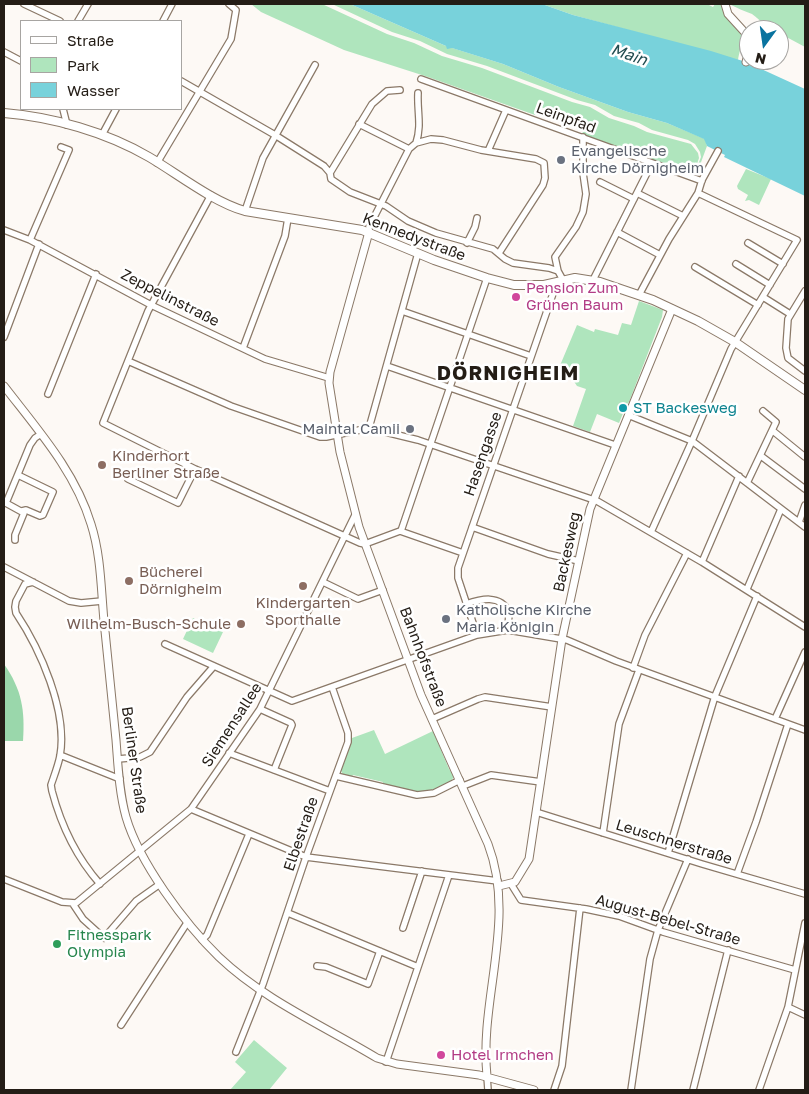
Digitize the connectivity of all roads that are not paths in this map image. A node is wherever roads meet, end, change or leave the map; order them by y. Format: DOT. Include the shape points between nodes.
graph roads {
  1 [pos="24,4"];
  2 [pos="88,4"];
  3 [pos="172,4"];
  4 [pos="229,4"];
  5 [pos="725,4"];
  6 [pos="58,20"];
  7 [pos="79,20"];
  8 [pos="164,20"];
  9 [pos="739,26"];
  10 [pos="4,52"];
  11 [pos="20,60"];
  12 [pos="315,65"];
  13 [pos="421,79"];
  14 [pos="182,82"];
  15 [pos="199,90"];
  16 [pos="400,90"];
  17 [pos="418,93"];
  18 [pos="63,110"];
  19 [pos="115,110"];
  20 [pos="506,110"];
  21 [pos="4,113"];
  22 [pos="359,124"];
  23 [pos="67,125"];
  24 [pos="102,135"];
  25 [pos="275,135"];
  26 [pos="583,137"];
  27 [pos="416,143"];
  28 [pos="60,147"];
  29 [pos="409,149"];
  30 [pos="488,151"];
  31 [pos="718,151"];
  32 [pos="158,163"];
  33 [pos="652,163"];
  34 [pos="330,174"];
  35 [pos="702,181"];
  36 [pos="600,182"];
  37 [pos="698,193"];
  38 [pos="212,196"];
  39 [pos="635,196"];
  40 [pos="380,204"];
  41 [pos="245,211"];
  42 [pos="683,216"];
  43 [pos="288,218"];
  44 [pos="477,218"];
  45 [pos="4,230"];
  46 [pos="369,232"];
  47 [pos="617,232"];
  48 [pos="30,240"];
  49 [pos="467,243"];
  50 [pos="748,243"];
  51 [pos="39,244"];
  52 [pos="499,253"];
  53 [pos="418,254"];
  54 [pos="660,255"];
  55 [pos="736,264"];
  56 [pos="783,264"];
  57 [pos="695,267"];
  58 [pos="558,271"];
  59 [pos="96,274"];
  60 [pos="487,278"];
  61 [pos="593,280"];
  62 [pos="560,281"];
  63 [pos="770,285"];
  64 [pos="805,291"];
  65 [pos="639,295"];
  66 [pos="763,297"];
  67 [pos="151,304"];
  68 [pos="758,306"];
  69 [pos="672,309"];
  70 [pos="402,311"];
  71 [pos="790,314"];
  72 [pos="469,334"];
  73 [pos="4,337"];
  74 [pos="735,342"];
  75 [pos="243,348"];
  76 [pos="531,356"];
  77 [pos="128,361"];
  78 [pos="387,366"];
  79 [pos="805,371"];
  80 [pos="329,378"];
  81 [pos="4,386"];
  82 [pos="450,388"];
  83 [pos="805,390"];
  84 [pos="48,394"];
  85 [pos="512,409"];
  86 [pos="763,411"];
  87 [pos="628,414"];
  88 [pos="369,428"];
  89 [pos="773,431"];
  90 [pos="41,434"];
  91 [pos="337,435"];
  92 [pos="692,441"];
  93 [pos="431,444"];
  94 [pos="615,445"];
  95 [pos="761,456"];
  96 [pos="805,457"];
  97 [pos="493,466"];
  98 [pos="195,469"];
  99 [pos="18,475"];
  100 [pos="739,476"];
  101 [pos="128,479"];
  102 [pos="747,483"];
  103 [pos="805,490"];
  104 [pos="593,500"];
  105 [pos="5,503"];
  106 [pos="805,505"];
  107 [pos="781,509"];
  108 [pos="22,511"];
  109 [pos="355,515"];
  110 [pos="798,522"];
  111 [pos="472,527"];
  112 [pos="805,527"];
  113 [pos="401,531"];
  114 [pos="651,532"];
  115 [pos="345,537"];
  116 [pos="15,540"];
  117 [pos="365,544"];
  118 [pos="463,553"];
  119 [pos="687,553"];
  120 [pos="579,561"];
  121 [pos="702,562"];
  122 [pos="4,566"];
  123 [pos="33,582"];
  124 [pos="323,582"];
  125 [pos="747,589"];
  126 [pos="383,590"];
  127 [pos="757,596"];
  128 [pos="102,601"];
  129 [pos="466,604"];
  130 [pos="805,627"];
  131 [pos="508,630"];
  132 [pos="477,635"];
  133 [pos="562,639"];
  134 [pos="165,644"];
  135 [pos="805,652"];
  136 [pos="408,660"];
  137 [pos="214,666"];
  138 [pos="636,669"];
  139 [pos="332,687"];
  140 [pos="269,691"];
  141 [pos="715,696"];
  142 [pos="552,707"];
  143 [pos="260,709"];
  144 [pos="432,719"];
  145 [pos="775,719"];
  146 [pos="788,724"];
  147 [pos="805,730"];
  148 [pos="229,753"];
  149 [pos="60,755"];
  150 [pos="118,759"];
  151 [pos="274,770"];
  152 [pos="336,776"];
  153 [pos="120,779"];
  154 [pos="541,782"];
  155 [pos="461,783"];
  156 [pos="330,791"];
  157 [pos="191,809"];
  158 [pos="536,812"];
  159 [pos="603,833"];
  160 [pos="249,834"];
  161 [pos="141,851"];
  162 [pos="668,853"];
  163 [pos="306,857"];
  164 [pos="688,859"];
  165 [pos="422,872"];
  166 [pos="737,874"];
  167 [pos="450,875"];
  168 [pos="4,878"];
  169 [pos="100,884"];
  170 [pos="160,884"];
  171 [pos="498,884"];
  172 [pos="511,884"];
  173 [pos="805,894"];
  174 [pos="73,904"];
  175 [pos="580,908"];
  176 [pos="288,913"];
  177 [pos="188,923"];
  178 [pos="805,923"];
  179 [pos="403,928"];
  180 [pos="658,930"];
  181 [pos="202,940"];
  182 [pos="728,950"];
  183 [pos="380,952"];
  184 [pos="317,966"];
  185 [pos="418,967"];
  186 [pos="795,970"];
  187 [pos="260,990"];
  188 [pos="788,1007"];
  189 [pos="805,1015"];
  190 [pos="122,1025"];
  191 [pos="236,1052"];
  192 [pos="386,1062"];
  193 [pos="487,1076"];
  194 [pos="488,1090"];
  195 [pos="534,1090"];
  196 [pos="554,1090"];
  197 [pos="631,1090"];
  198 [pos="693,1090"];
  199 [pos="759,1090"];
  1 -- 6 [label="street"];
  2 -- 7 [label="street"];
  3 -- 8 [label="street"];
  4 -- 15 [label="street" via="236,12 230,38"];
  5 -- 9 [label="street" via="728,14"];
  10 -- 11 [label="street"];
  12 -- 25 [label="street"];
  13 -- 20 [label="street, Leinpfad"];
  14 -- 15 [label="street"];
  15 -- 25 [label="street"];
  15 -- 32 [label="street"];
  16 -- 22 [label="street" via="383,94"];
  17 -- 27 [label="street" via="420,130"];
  18 -- 23 [label="street"];
  19 -- 24 [label="street"];
  20 -- 26 [label="street, Leinpfad"];
  20 -- 30 [label="street"];
  21 -- 23 [label="main road, Kennedystraße"];
  22 -- 29 [label="street"];
  22 -- 34 [label="street"];
  23 -- 24 [label="main road, Kennedystraße"];
  24 -- 32 [label="main road, Kennedystraße"];
  25 -- 34 [label="street" via="324,166"];
  25 -- 41 [label="street" via="262,160"];
  26 -- 33 [label="street, Leinpfad"];
  26 -- 58 [label="street" via="584,206 576,227 555,257"];
  27 -- 29 [label="street"];
  27 -- 30 [label="street" via="443,140"];
  28 -- 48 [label="street" via="68,150"];
  29 -- 40 [label="street"];
  30 -- 52 [label="street" via="543,161 545,170 543,185"];
  31 -- 35 [label="street"];
  32 -- 38 [label="main road, Kennedystraße"];
  33 -- 35 [label="street, Leinpfad"];
  33 -- 39 [label="street"];
  34 -- 40 [label="street" via="331,179 350,192"];
  35 -- 37 [label="street"];
  36 -- 39 [label="street"];
  37 -- 42 [label="street"];
  37 -- 56 [label="street" via="797,240"];
  38 -- 41 [label="main road, Kennedystraße"];
  38 -- 67 [label="street"];
  39 -- 42 [label="street"];
  39 -- 47 [label="street"];
  40 -- 46 [label="street"];
  40 -- 49 [label="street" via="421,227"];
  41 -- 43 [label="main road, Kennedystraße"];
  42 -- 54 [label="street"];
  43 -- 46 [label="main road, Kennedystraße"];
  43 -- 75 [label="street" via="286,236"];
  44 -- 49 [label="street"];
  45 -- 48 [label="street, Zeppelinstraße"];
  46 -- 53 [label="main road, Kennedystraße"];
  46 -- 80 [label="street, Bahnhofstraße"];
  47 -- 54 [label="street"];
  47 -- 61 [label="street"];
  48 -- 51 [label="street, Zeppelinstraße"];
  49 -- 52 [label="street"];
  50 -- 56 [label="street"];
  51 -- 59 [label="street, Zeppelinstraße"];
  51 -- 73 [label="street"];
  52 -- 58 [label="street" via="513,263"];
  53 -- 60 [label="main road, Kennedystraße"];
  53 -- 70 [label="street"];
  54 -- 65 [label="street"];
  55 -- 63 [label="street"];
  56 -- 63 [label="street"];
  57 -- 68 [label="street"];
  58 -- 62 [label="street"];
  59 -- 67 [label="street, Zeppelinstraße"];
  59 -- 84 [label="street"];
  60 -- 62 [label="main road, Kennedystraße" via="524,286"];
  60 -- 72 [label="street"];
  61 -- 62 [label="main road, Kennedystraße" via="576,278"];
  61 -- 65 [label="main road, Kennedystraße"];
  62 -- 76 [label="street, Hasengasse"];
  63 -- 66 [label="street"];
  64 -- 71 [label="street"];
  65 -- 69 [label="main road, Kennedystraße"];
  66 -- 68 [label="street"];
  66 -- 71 [label="street"];
  67 -- 75 [label="street, Zeppelinstraße"];
  67 -- 77 [label="street"];
  68 -- 74 [label="street"];
  69 -- 74 [label="main road, Kennedystraße"];
  69 -- 87 [label="street, Backesweg"];
  70 -- 72 [label="street"];
  70 -- 78 [label="street"];
  71 -- 79 [label="street" via="786,354"];
  72 -- 76 [label="street"];
  72 -- 82 [label="street"];
  74 -- 83 [label="main road, Kennedystraße"];
  74 -- 92 [label="street"];
  75 -- 80 [label="street, Zeppelinstraße" via="266,359"];
  76 -- 85 [label="street, Hasengasse"];
  77 -- 91 [label="street" via="238,409 320,436"];
  77 -- 98 [label="street" via="103,423"];
  78 -- 82 [label="street"];
  78 -- 88 [label="street"];
  80 -- 91 [label="street, Bahnhofstraße"];
  81 -- 90 [label="street, Berliner Straße"];
  82 -- 85 [label="street"];
  82 -- 93 [label="street"];
  85 -- 94 [label="street"];
  85 -- 97 [label="street, Hasengasse"];
  86 -- 89 [label="street" via="776,422"];
  87 -- 92 [label="street"];
  87 -- 94 [label="street, Backesweg"];
  88 -- 91 [label="street"];
  88 -- 93 [label="street"];
  89 -- 95 [label="street"];
  89 -- 96 [label="street"];
  90 -- 99 [label="street" via="30,445"];
  90 -- 128 [label="street, Berliner Straße" via="67,470 88,514 97,554"];
  91 -- 109 [label="street, Bahnhofstraße"];
  92 -- 100 [label="street"];
  92 -- 114 [label="street"];
  93 -- 97 [label="street"];
  93 -- 113 [label="street"];
  94 -- 104 [label="street, Backesweg"];
  95 -- 102 [label="street"];
  95 -- 103 [label="street"];
  97 -- 104 [label="street"];
  97 -- 111 [label="street, Hasengasse"];
  98 -- 101 [label="street" via="178,503"];
  98 -- 115 [label="street"];
  99 -- 105 [label="street"];
  99 -- 108 [label="street" via="53,492 42,515"];
  100 -- 102 [label="street"];
  100 -- 121 [label="street"];
  102 -- 107 [label="street"];
  104 -- 114 [label="street"];
  104 -- 120 [label="street, Backesweg"];
  105 -- 108 [label="street"];
  106 -- 110 [label="street"];
  107 -- 110 [label="street"];
  107 -- 125 [label="street"];
  108 -- 116 [label="street"];
  109 -- 115 [label="street, Siemensallee"];
  109 -- 117 [label="street, Bahnhofstraße"];
  110 -- 112 [label="street"];
  111 -- 118 [label="street, Hasengasse"];
  111 -- 120 [label="street" via="548,554"];
  113 -- 117 [label="street"];
  113 -- 118 [label="street"];
  114 -- 119 [label="street"];
  115 -- 117 [label="street"];
  115 -- 124 [label="street, Siemensallee"];
  117 -- 126 [label="street, Bahnhofstraße"];
  118 -- 129 [label="street, Hasengasse" via="457,574"];
  119 -- 121 [label="street"];
  119 -- 138 [label="street" via="645,635"];
  120 -- 133 [label="street, Backesweg"];
  121 -- 125 [label="street"];
  122 -- 123 [label="street"];
  123 -- 128 [label="street" via="69,601"];
  123 -- 149 [label="street" via="25,584 15,607 49,676 58,717"];
  124 -- 126 [label="street" via="358,599"];
  124 -- 140 [label="street, Siemensallee"];
  125 -- 127 [label="street"];
  126 -- 136 [label="street, Bahnhofstraße"];
  127 -- 130 [label="street"];
  127 -- 141 [label="street"];
  128 -- 150 [label="street, Berliner Straße"];
  129 -- 131 [label="street" via="486,599 498,601 509,612"];
  129 -- 132 [label="street, Hasengasse"];
  131 -- 132 [label="street"];
  131 -- 133 [label="street"];
  132 -- 136 [label="street"];
  133 -- 138 [label="street"];
  133 -- 142 [label="street, Backesweg"];
  134 -- 137 [label="street"];
  135 -- 145 [label="street"];
  136 -- 139 [label="street"];
  136 -- 144 [label="street, Bahnhofstraße"];
  137 -- 140 [label="street"];
  137 -- 150 [label="street" via="150,752 140,757"];
  138 -- 141 [label="street"];
  138 -- 159 [label="street" via="620,724"];
  139 -- 140 [label="street" via="292,701"];
  139 -- 152 [label="street, Elbestraße" via="349,736"];
  140 -- 143 [label="street, Siemensallee"];
  141 -- 145 [label="street"];
  141 -- 162 [label="street"];
  142 -- 144 [label="street" via="486,697"];
  142 -- 154 [label="street, Backesweg"];
  143 -- 148 [label="street, Siemensallee"];
  143 -- 151 [label="street" via="292,725"];
  144 -- 155 [label="street, Bahnhofstraße"];
  145 -- 146 [label="street"];
  146 -- 147 [label="street"];
  146 -- 166 [label="street"];
  148 -- 151 [label="street"];
  148 -- 157 [label="street, Siemensallee"];
  149 -- 153 [label="street"];
  149 -- 169 [label="street" via="51,786 54,801 64,828 87,870"];
  150 -- 153 [label="street, Berliner Straße"];
  151 -- 156 [label="street"];
  152 -- 155 [label="street" via="417,795 434,793"];
  152 -- 156 [label="street, Elbestraße"];
  153 -- 161 [label="street, Berliner Straße" via="126,817"];
  154 -- 155 [label="street" via="491,775"];
  154 -- 158 [label="street, Backesweg"];
  155 -- 171 [label="street, Bahnhofstraße" via="492,854"];
  156 -- 163 [label="street, Elbestraße"];
  157 -- 160 [label="street"];
  157 -- 161 [label="street, Siemensallee"];
  158 -- 159 [label="street, Leuschnerstraße"];
  158 -- 172 [label="street, Backesweg" via="529,859 520,877"];
  159 -- 162 [label="street, Leuschnerstraße"];
  160 -- 163 [label="street"];
  160 -- 181 [label="street" via="207,935"];
  161 -- 169 [label="street, Siemensallee"];
  161 -- 170 [label="street, Berliner Straße"];
  162 -- 164 [label="street, Leuschnerstraße"];
  163 -- 165 [label="street"];
  163 -- 176 [label="street, Elbestraße"];
  164 -- 166 [label="street, Leuschnerstraße"];
  164 -- 180 [label="street"];
  165 -- 167 [label="street"];
  165 -- 179 [label="street"];
  166 -- 173 [label="street, Leuschnerstraße"];
  167 -- 171 [label="street"];
  167 -- 185 [label="street"];
  168 -- 174 [label="street"];
  169 -- 174 [label="street, Siemensallee" via="80,902"];
  170 -- 174 [label="street" via="136,901 104,938 83,920"];
  170 -- 177 [label="street, Berliner Straße"];
  171 -- 172 [label="street"];
  171 -- 193 [label="street, Bahnhofstraße" via="500,914 487,1029"];
  172 -- 175 [label="street, August-Bebel-Straße" via="521,900"];
  175 -- 180 [label="street, August-Bebel-Straße" via="619,916"];
  175 -- 196 [label="street" via="562,1066"];
  176 -- 183 [label="street"];
  176 -- 187 [label="street, Elbestraße"];
  177 -- 181 [label="street, Berliner Straße"];
  177 -- 190 [label="street"];
  178 -- 186 [label="street"];
  180 -- 182 [label="street, August-Bebel-Straße"];
  180 -- 197 [label="street" via="650,959"];
  181 -- 187 [label="street, Berliner Straße"];
  182 -- 186 [label="street, August-Bebel-Straße"];
  182 -- 198 [label="street"];
  183 -- 184 [label="street" via="368,984"];
  183 -- 185 [label="street"];
  185 -- 192 [label="street"];
  186 -- 188 [label="street"];
  187 -- 191 [label="street, Elbestraße"];
  187 -- 192 [label="street, Berliner Straße"];
  188 -- 189 [label="street"];
  188 -- 199 [label="street"];
  192 -- 193 [label="street, Berliner Straße"];
  193 -- 194 [label="street, Bahnhofstraße"];
  193 -- 195 [label="street, Berliner Straße"];
}
